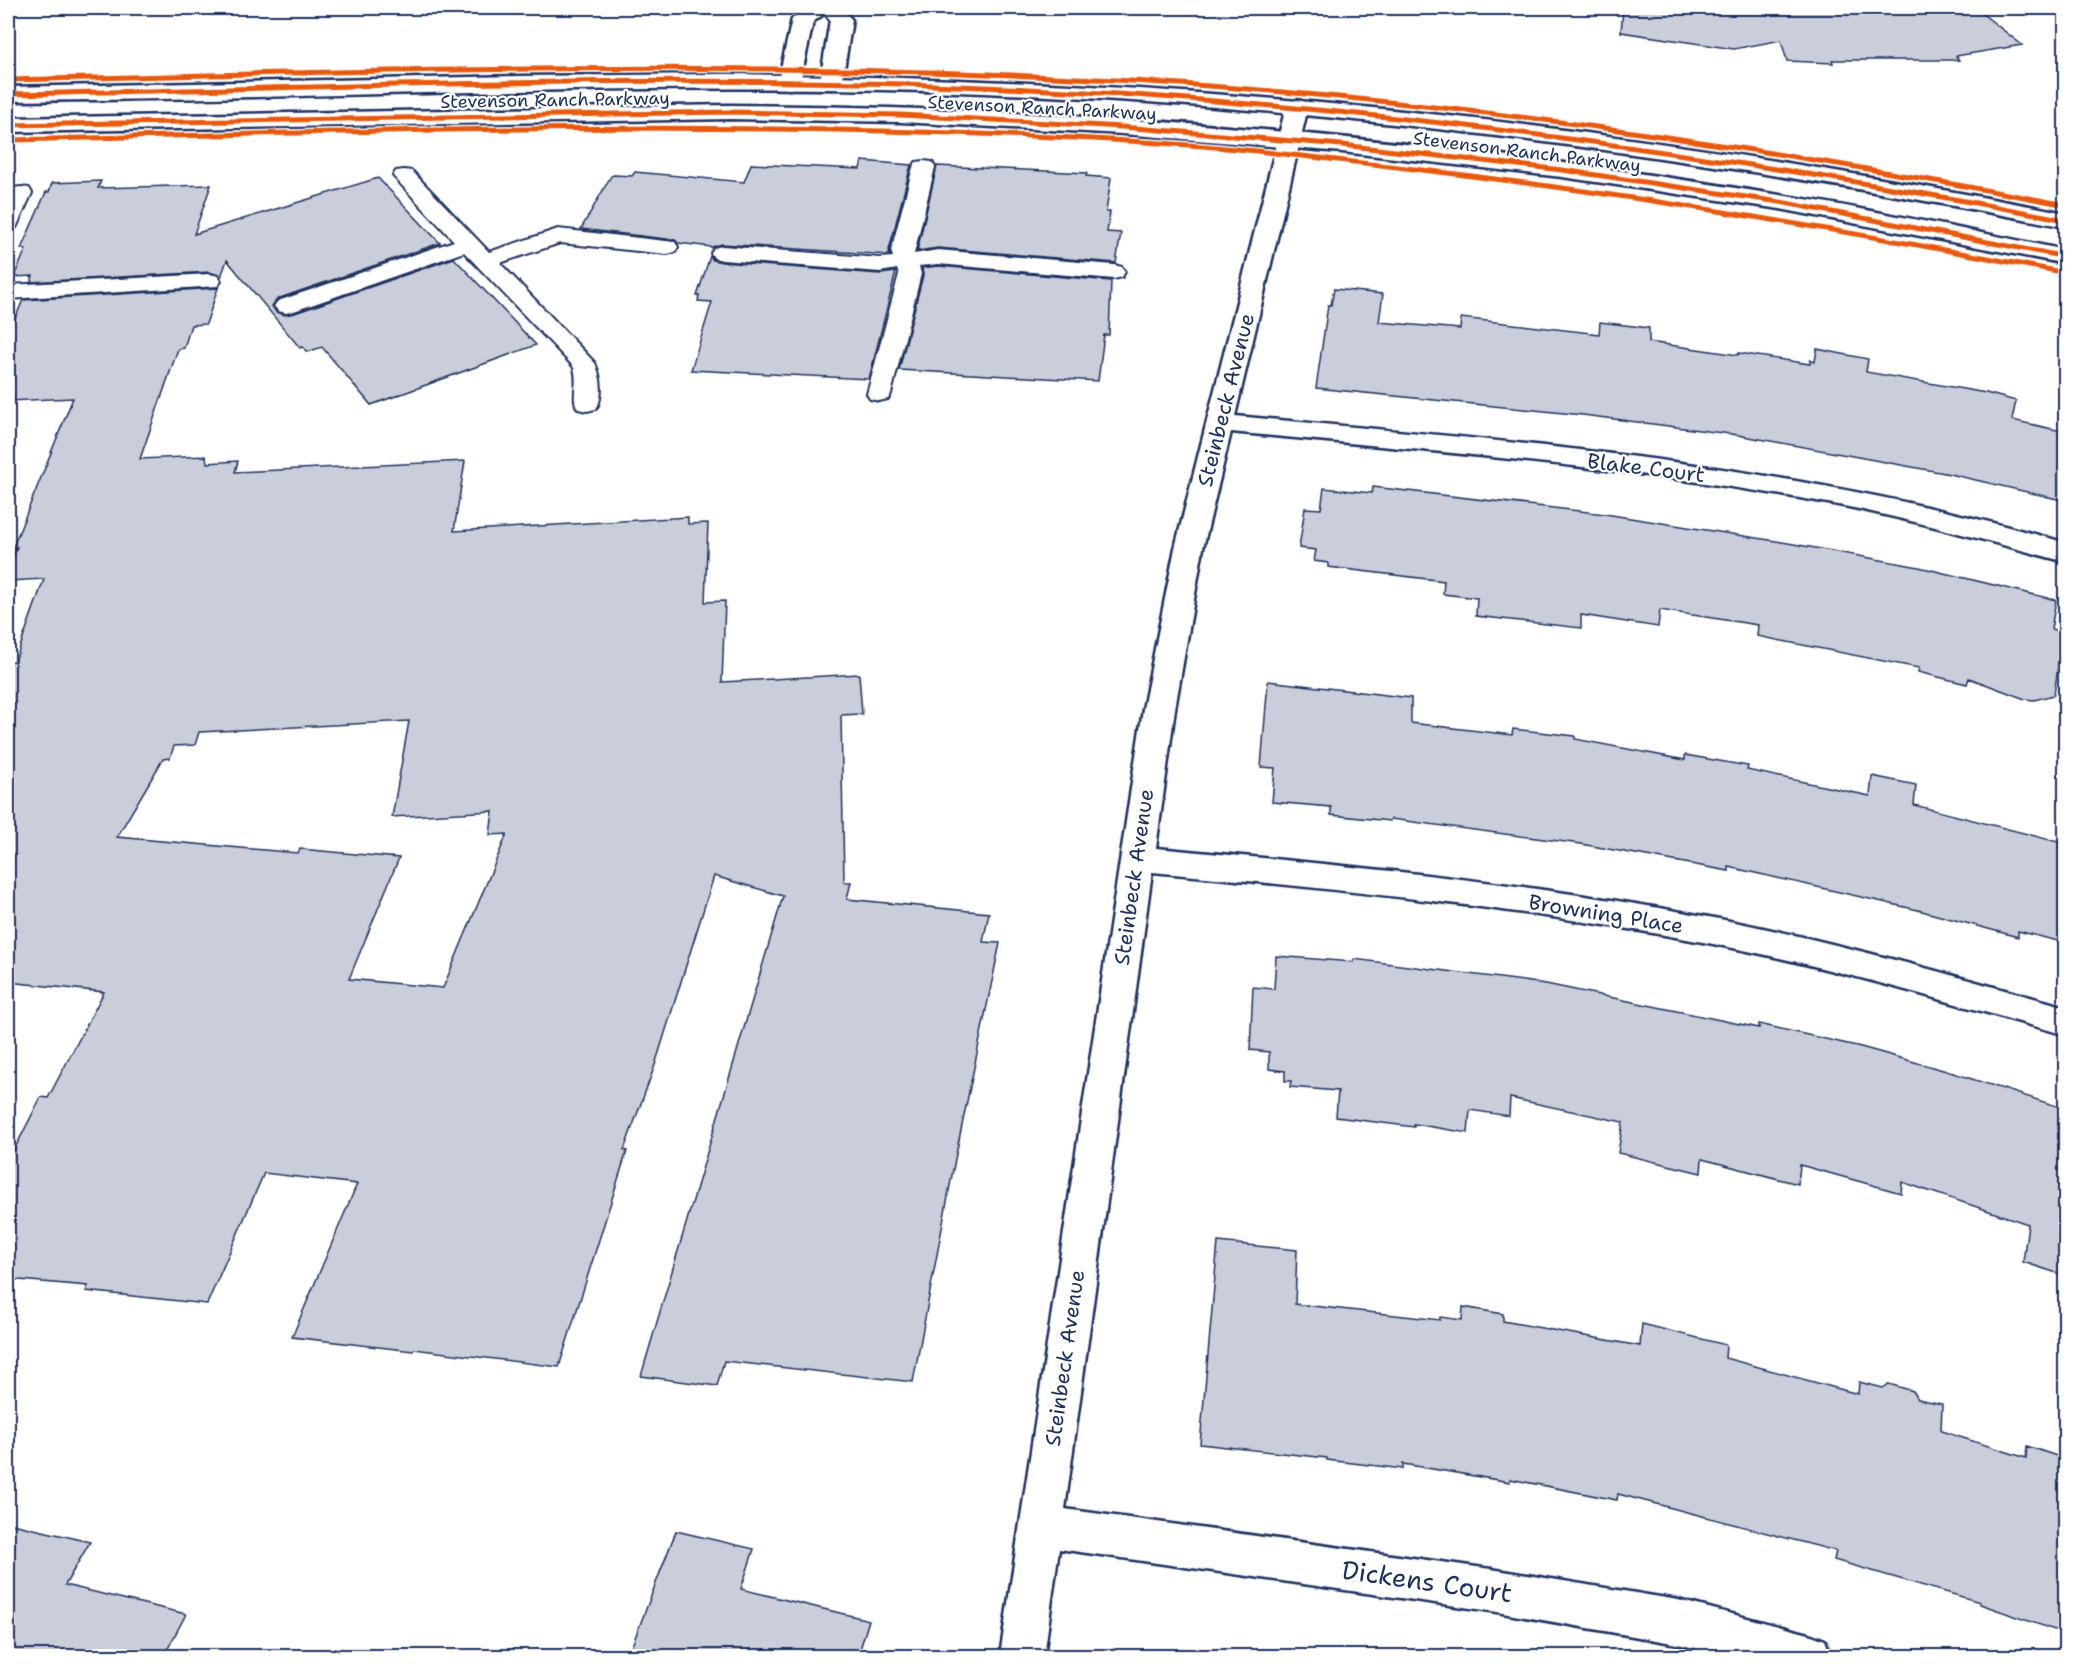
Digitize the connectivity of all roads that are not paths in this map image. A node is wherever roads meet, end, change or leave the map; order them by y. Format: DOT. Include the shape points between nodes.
graph roads {
  1 [pos="819,8"];
  2 [pos="832,8"];
  3 [pos="789,82"];
  4 [pos="831,82"];
  5 [pos="8,94"];
  6 [pos="1297,107"];
  7 [pos="8,124"];
  8 [pos="1287,141"];
  9 [pos="924,167"];
  10 [pos="404,176"];
  11 [pos="21,194"];
  12 [pos="2066,220"];
  13 [pos="8,223"];
  14 [pos="469,243"];
  15 [pos="667,247"];
  16 [pos="722,253"];
  17 [pos="2066,257"];
  18 [pos="486,260"];
  19 [pos="907,262"];
  20 [pos="1114,272"];
  21 [pos="210,281"];
  22 [pos="8,292"];
  23 [pos="286,306"];
  24 [pos="879,394"];
  25 [pos="587,404"];
  26 [pos="1219,423"];
  27 [pos="2066,553"];
  28 [pos="1137,858"];
  29 [pos="2066,1021"];
  30 [pos="1041,1526"];
  31 [pos="1022,1656"];
  32 [pos="1809,1656"];
  1 -- 3 [label="main road" via="803,19"];
  2 -- 4 [label="main road" via="841,20"];
  3 -- 4 [label="main road, Stevenson Ranch Parkway"];
  3 -- 5 [label="main road, Stevenson Ranch Parkway" via="483,82"];
  4 -- 6 [label="main road, Stevenson Ranch Parkway" via="1085,92"];
  6 -- 8 [label="main road, Steinbeck Avenue"];
  6 -- 12 [label="main road, Stevenson Ranch Parkway" via="1637,147 1879,184"];
  7 -- 8 [label="main road, Stevenson Ranch Parkway" via="790,113 1039,122"];
  8 -- 17 [label="main road, Stevenson Ranch Parkway" via="1505,163 1777,201"];
  8 -- 26 [label="main road, Steinbeck Avenue"];
  9 -- 19 [label="lane" via="902,251"];
  10 -- 14 [label="lane"];
  11 -- 13 [label="lane"];
  14 -- 18 [label="lane"];
  14 -- 23 [label="lane"];
  15 -- 18 [label="lane" via="558,236"];
  16 -- 19 [label="lane" via="880,265"];
  18 -- 25 [label="lane" via="583,363 589,375"];
  19 -- 20 [label="lane" via="938,257"];
  19 -- 24 [label="lane" via="910,274"];
  21 -- 22 [label="lane"];
  26 -- 27 [label="main road, Blake Court" via="1674,470 1917,513"];
  26 -- 28 [label="main road, Steinbeck Avenue" via="1186,559"];
  28 -- 29 [label="main road, Browning Place" via="1370,880 1709,930 1861,964"];
  28 -- 30 [label="main road, Steinbeck Avenue"];
  30 -- 31 [label="main road, Steinbeck Avenue"];
  30 -- 32 [label="main road, Dickens Court" via="1503,1592 1678,1622"];
}
